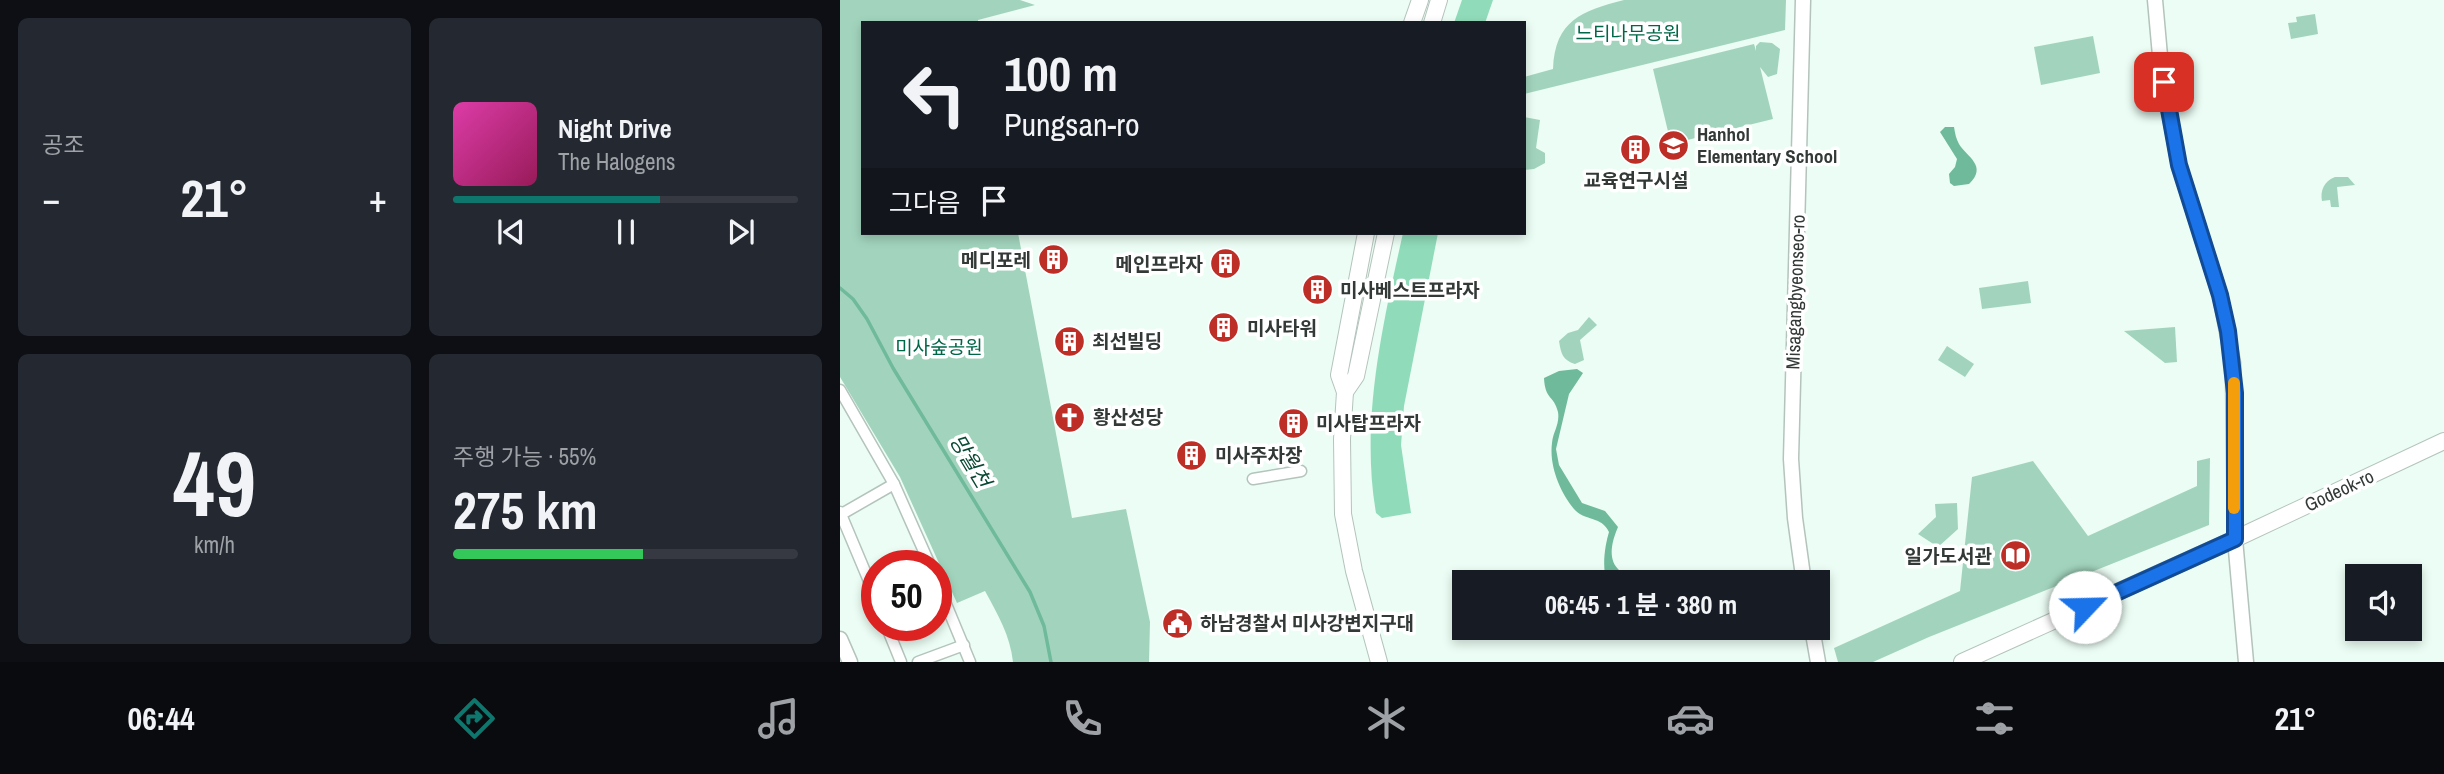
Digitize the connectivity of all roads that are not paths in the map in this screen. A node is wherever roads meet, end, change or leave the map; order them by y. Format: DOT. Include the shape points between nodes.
graph roads {
  1 [pos="1420,0"];
  2 [pos="1439,0"];
  3 [pos="1802,0"];
  4 [pos="2155,0"];
  5 [pos="1413,21"];
  6 [pos="1433,21"];
  7 [pos="1366,235"];
  8 [pos="1385,235"];
  9 [pos="840,390"];
  10 [pos="1345,392"];
  11 [pos="2444,441"];
  12 [pos="1301,471"];
  13 [pos="1253,479"];
  14 [pos="894,484"];
  15 [pos="840,514"];
  16 [pos="2235,539"];
  17 [pos="923,550"];
  18 [pos="861,563"];
  19 [pos="1802,570"];
  20 [pos="952,617"];
  21 [pos="840,639"];
  22 [pos="1814,640"];
  23 [pos="892,641"];
  24 [pos="964,645"];
  25 [pos="850,662"];
  26 [pos="901,662"];
  27 [pos="918,662"];
  28 [pos="970,662"];
  29 [pos="1380,662"];
  30 [pos="1818,662"];
  31 [pos="1962,662"];
  32 [pos="2246,662"];
  1 -- 5 [label="main road"];
  2 -- 6 [label="main road"];
  3 -- 19 [label="street, Misagangbyeonseo-ro" via="1791,459"];
  4 -- 16 [label="street" via="2161,67 2179,165 2220,295 2233,363"];
  7 -- 10 [label="main road" via="1339,375"];
  8 -- 10 [label="main road" via="1356,376"];
  9 -- 14 [label="street"];
  10 -- 29 [label="main road" via="1343,514"];
  11 -- 16 [label="main road, Godeok-ro"];
  12 -- 13 [label="street"];
  14 -- 15 [label="street"];
  14 -- 17 [label="street"];
  15 -- 18 [label="street"];
  16 -- 31 [label="main road, Godeok-ro"];
  16 -- 32 [label="street"];
  20 -- 24 [label="street"];
  21 -- 25 [label="street"];
  22 -- 30 [label="street"];
  23 -- 26 [label="street"];
  24 -- 27 [label="street"];
  24 -- 28 [label="street"];
}
